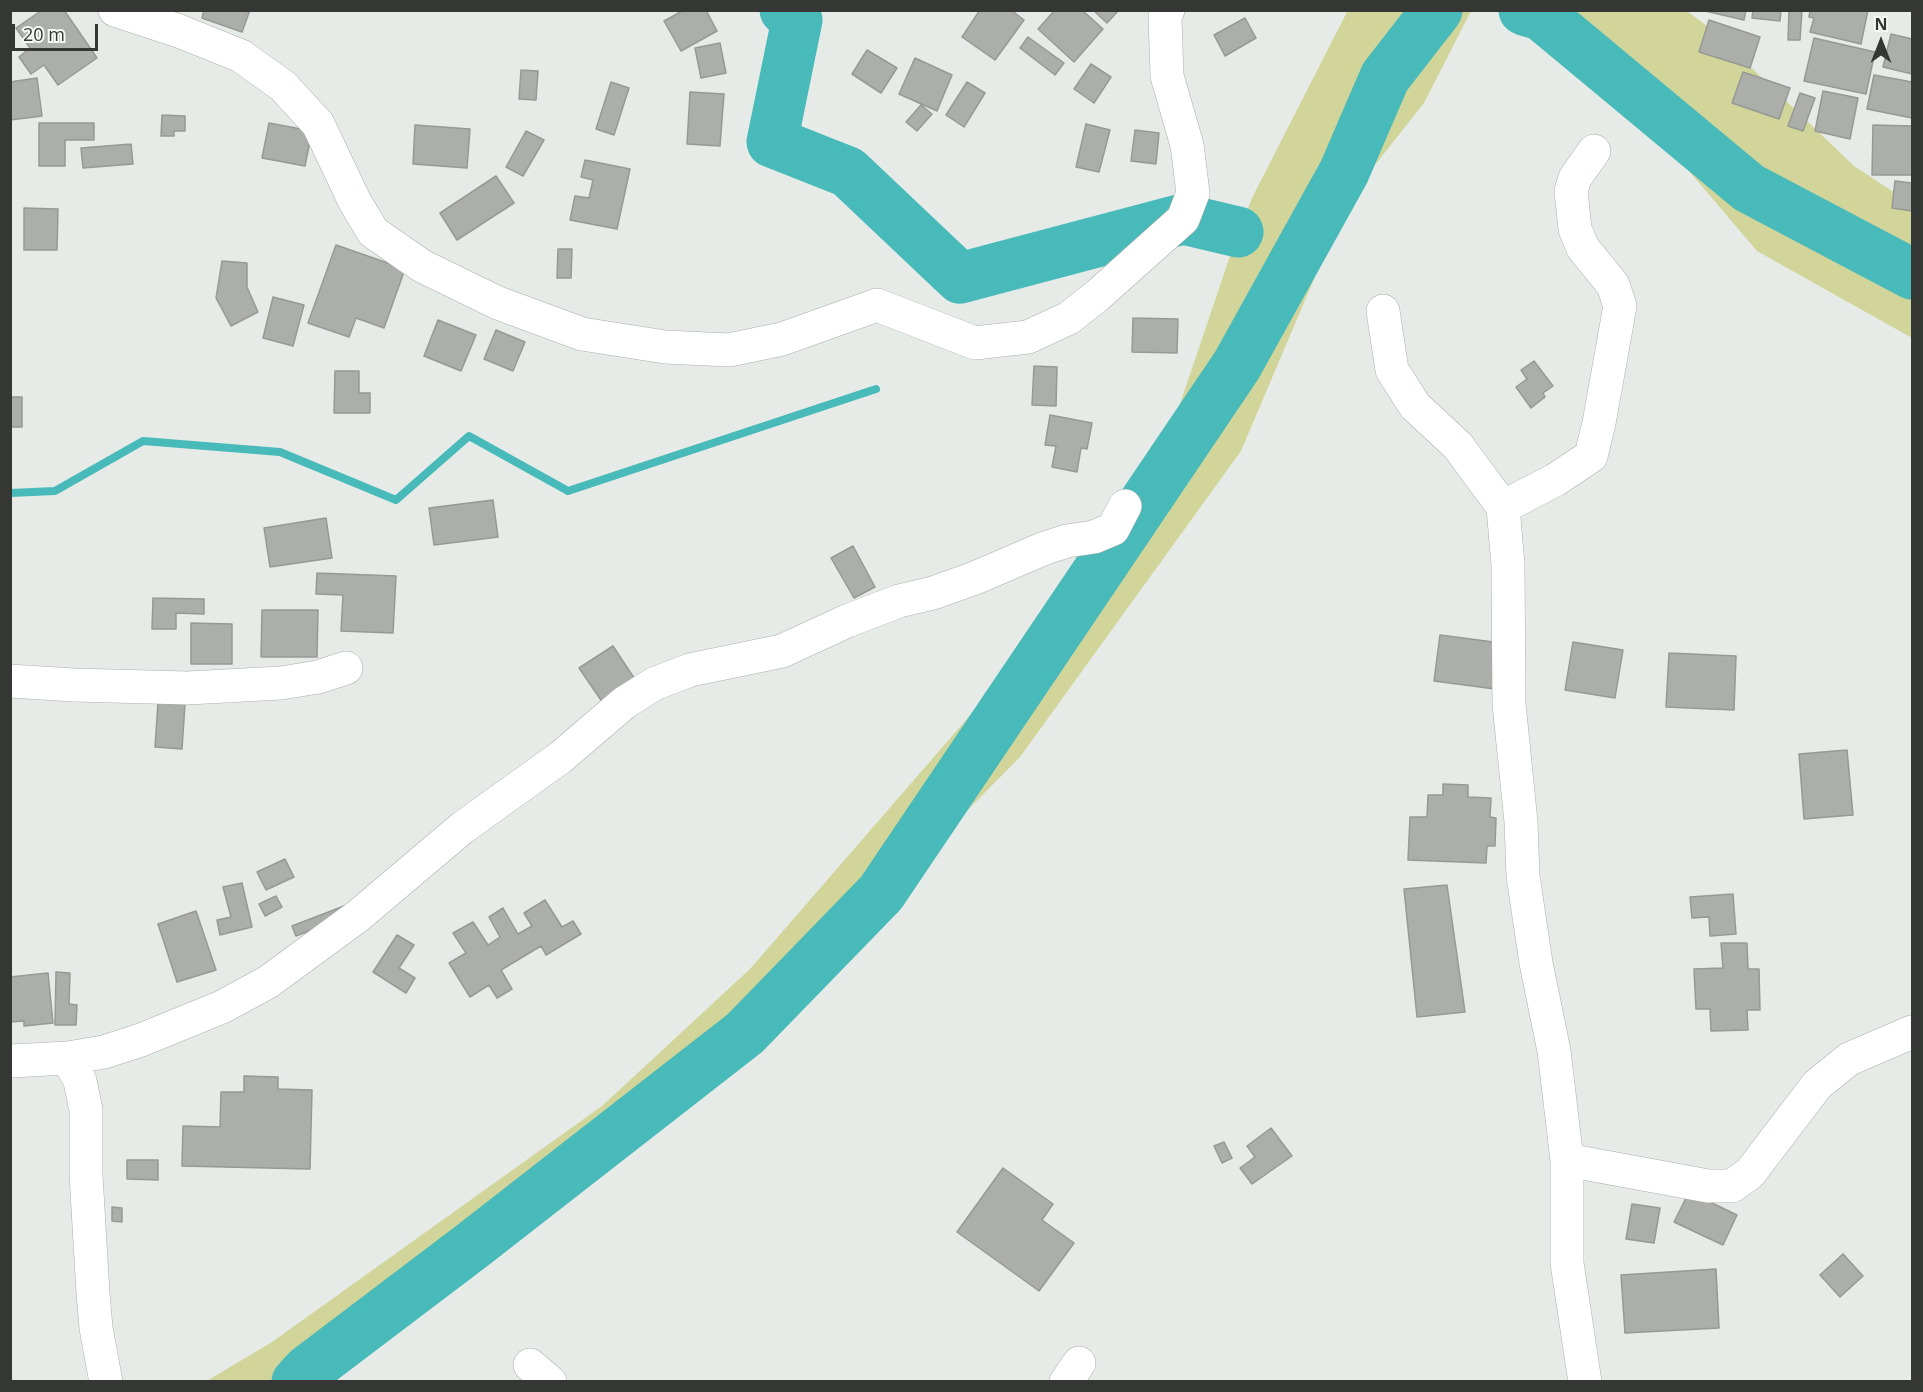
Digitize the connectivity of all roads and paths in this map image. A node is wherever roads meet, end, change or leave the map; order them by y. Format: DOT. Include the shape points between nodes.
graph roads {
  1 [pos="115,10"];
  2 [pos="1168,10"];
  3 [pos="1594,151"];
  4 [pos="1383,311"];
  5 [pos="1125,506"];
  6 [pos="1503,507"];
  7 [pos="346,668"];
  8 [pos="10,681"];
  9 [pos="1912,1032"];
  10 [pos="68,1058"];
  11 [pos="10,1062"];
  12 [pos="1567,1160"];
  13 [pos="106,1382"];
  14 [pos="1585,1382"];
  1 -- 2 [label="street" via="241,56 283,86 318,124 373,232 422,266 498,303 582,334 665,347 729,350 782,339 877,305 975,343 1028,337 1069,318 1183,219 1193,193 1187,145 1167,76"];
  3 -- 6 [label="street" via="1575,178 1575,229 1583,248 1613,285 1620,306 1591,456"];
  4 -- 6 [label="street" via="1392,370 1415,406 1458,446"];
  5 -- 10 [label="street" via="1113,529 1095,537 1066,541 975,578 899,601 783,651 690,670 654,684 462,828 358,916 268,982 222,1007 141,1040"];
  6 -- 12 [label="street" via="1508,566 1509,704 1523,876 1554,1051"];
  7 -- 8 [label="street" via="281,683 188,688"];
  9 -- 12 [label="street" via="1849,1059 1817,1085 1750,1173 1732,1186 1708,1186"];
  10 -- 11 [label="street"];
  10 -- 13 [label="street" via="80,1082 86,1110 93,1293"];
  12 -- 14 [label="street" via="1567,1263"];
}
